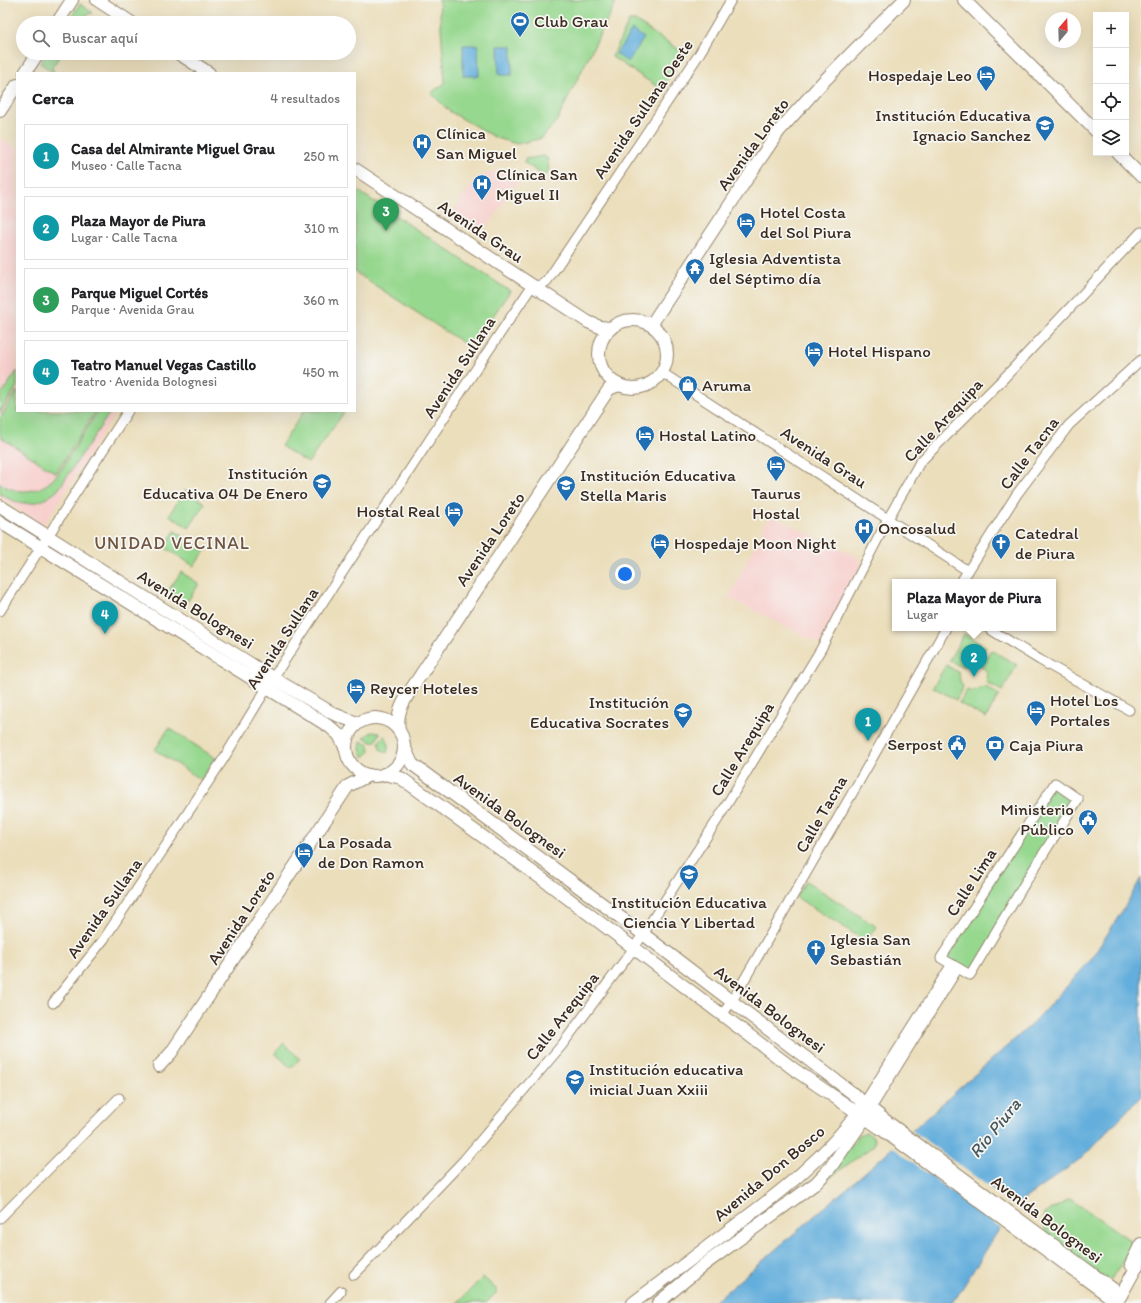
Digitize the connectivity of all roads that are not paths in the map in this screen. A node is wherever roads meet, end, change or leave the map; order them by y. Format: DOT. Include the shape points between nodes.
graph roads {
  1 [pos="72,0"];
  2 [pos="97,0"];
  3 [pos="731,0"];
  4 [pos="904,0"];
  5 [pos="964,0"];
  6 [pos="62,16"];
  7 [pos="121,16"];
  8 [pos="33,60"];
  9 [pos="189,60"];
  10 [pos="26,72"];
  11 [pos="207,72"];
  12 [pos="16,87"];
  13 [pos="0,111"];
  14 [pos="1093,129"];
  15 [pos="1121,156"];
  16 [pos="356,170"];
  17 [pos="1141,176"];
  18 [pos="1141,232"];
  19 [pos="532,286"];
  20 [pos="588,322"];
  21 [pos="651,325"];
  22 [pos="610,328"];
  23 [pos="601,341"];
  24 [pos="1141,360"];
  25 [pos="661,372"];
  26 [pos="612,384"];
  27 [pos="127,412"];
  28 [pos="0,506"];
  29 [pos="888,519"];
  30 [pos="0,522"];
  31 [pos="48,535"];
  32 [pos="41,547"];
  33 [pos="968,571"];
  34 [pos="963,579"];
  35 [pos="0,611"];
  36 [pos="944,631"];
  37 [pos="993,631"];
  38 [pos="270,683"];
  39 [pos="399,709"];
  40 [pos="1129,710"];
  41 [pos="380,718"];
  42 [pos="357,723"];
  43 [pos="399,730"];
  44 [pos="404,746"];
  45 [pos="345,747"];
  46 [pos="349,760"];
  47 [pos="384,774"];
  48 [pos="369,775"];
  49 [pos="348,786"];
  50 [pos="643,934"];
  51 [pos="634,948"];
  52 [pos="955,966"];
  53 [pos="732,1001"];
  54 [pos="53,1003"];
  55 [pos="722,1015"];
  56 [pos="159,1066"];
  57 [pos="119,1098"];
  58 [pos="864,1110"];
  59 [pos="0,1218"];
  60 [pos="1141,1244"];
  61 [pos="1141,1258"];
  62 [pos="354,1275"];
  63 [pos="341,1291"];
  64 [pos="1116,1299"];
  65 [pos="330,1303"];
  66 [pos="634,1303"];
  67 [pos="658,1303"];
  1 -- 6 [label="main road"];
  2 -- 7 [label="main road"];
  3 -- 19 [label="street, Avenida Sullana Oeste" via="698,56 547,282"];
  4 -- 21 [label="main road, Avenida Loreto" via="822,83 780,131"];
  5 -- 14 [label="main road"];
  8 -- 10 [label="main road"];
  9 -- 11 [label="main road"];
  12 -- 13 [label="main road"];
  15 -- 17 [label="main road"];
  16 -- 19 [label="main road, Avenida Grau"];
  18 -- 29 [label="street, Calle Arequipa" via="1011,371 920,462"];
  19 -- 20 [label="main road, Avenida Grau"];
  19 -- 38 [label="street, Avenida Sullana"];
  20 -- 22 [label="main road, Avenida Grau"];
  20 -- 23 [label="main road, Avenida Grau"];
  21 -- 22 [label="main road" via="635,319"];
  21 -- 25 [label="main road" via="665,341 666,362"];
  22 -- 23 [label="main road"];
  23 -- 26 [label="main road" via="599,356 603,371"];
  24 -- 33 [label="street, Calle Tacna" via="1070,425 1017,494"];
  25 -- 26 [label="main road" via="647,385 628,387"];
  25 -- 29 [label="street, Avenida Grau"];
  26 -- 39 [label="main road, Avenida Loreto"];
  27 -- 31 [label="street"];
  28 -- 31 [label="main road, Avenida Bolognesi"];
  29 -- 33 [label="street, Avenida Grau"];
  29 -- 50 [label="street, Calle Arequipa" via="813,662 718,819"];
  30 -- 32 [label="main road, Avenida Bolognesi"];
  31 -- 32 [label="street"];
  31 -- 38 [label="main road, Avenida Bolognesi"];
  32 -- 35 [label="street"];
  32 -- 38 [label="main road, Avenida Bolognesi"];
  33 -- 34 [label="street, Calle Tacna"];
  36 -- 53 [label="street, Calle Tacna"];
  37 -- 40 [label="street"];
  38 -- 42 [label="main road, Avenida Bolognesi"];
  38 -- 45 [label="main road, Avenida Bolognesi" via="330,727 339,735"];
  38 -- 54 [label="street, Avenida Sullana" via="224,758 104,939"];
  39 -- 41 [label="main road"];
  39 -- 43 [label="main road"];
  41 -- 42 [label="main road"];
  41 -- 43 [label="main road"];
  42 -- 45 [label="main road" via="348,734"];
  43 -- 44 [label="main road"];
  44 -- 47 [label="main road" via="398,764"];
  44 -- 50 [label="main road, Avenida Bolognesi" via="412,764"];
  45 -- 46 [label="main road"];
  46 -- 48 [label="main road" via="357,770"];
  46 -- 49 [label="main road"];
  47 -- 48 [label="main road"];
  47 -- 51 [label="main road, Avenida Bolognesi" via="401,778 545,880"];
  48 -- 49 [label="main road, Avenida Loreto"];
  49 -- 56 [label="main road, Avenida Loreto" via="171,1053"];
  50 -- 51 [label="street, Calle Arequipa"];
  50 -- 53 [label="main road, Avenida Bolognesi"];
  51 -- 55 [label="main road, Avenida Bolognesi"];
  51 -- 62 [label="street, Calle Arequipa" via="562,1045 464,1160"];
  52 -- 52 [label="street, Calle Lima" via="942,958 1055,784 1078,799 970,975"];
  52 -- 58 [label="street, Avenida Don Bosco"];
  53 -- 55 [label="street, Calle Tacna"];
  53 -- 58 [label="main road, Avenida Bolognesi"];
  55 -- 58 [label="main road, Avenida Bolognesi" via="795,1070"];
  57 -- 59 [label="street"];
  58 -- 64 [label="main road, Avenida Bolognesi"];
  58 -- 66 [label="main road, Avenida Don Bosco" via="814,1161 765,1204"];
  58 -- 67 [label="main road, Avenida Don Bosco" via="830,1168 816,1182 705,1264"];
  60 -- 64 [label="main road"];
  61 -- 64 [label="main road"];
  63 -- 65 [label="street"];
}
